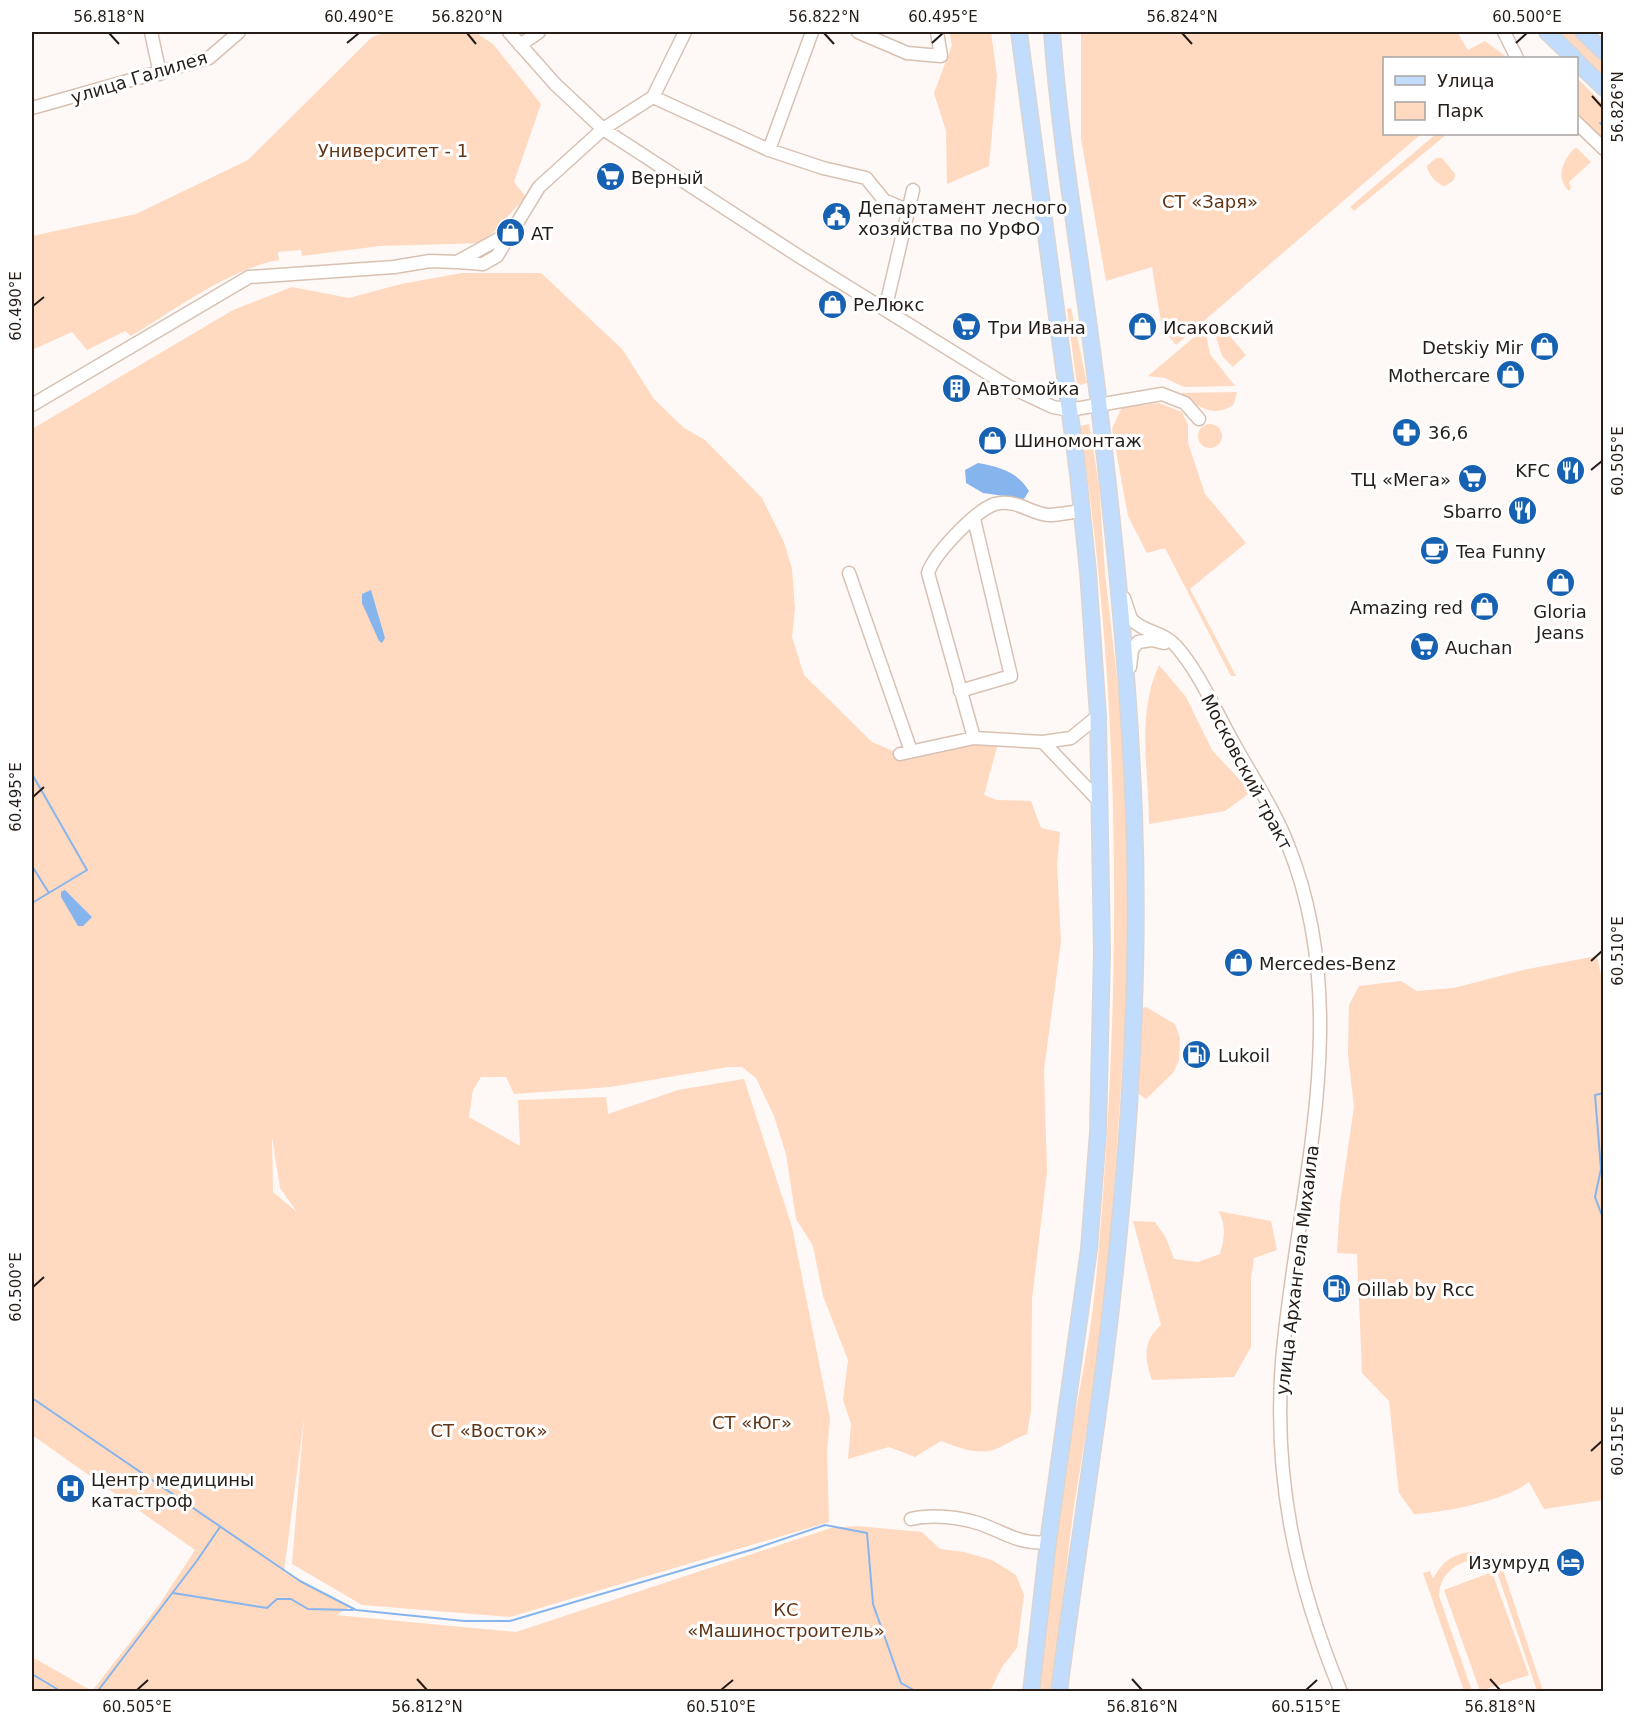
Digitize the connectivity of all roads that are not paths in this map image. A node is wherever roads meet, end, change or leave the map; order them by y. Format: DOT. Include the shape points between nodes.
graph roads {
  1 [pos="151,32"];
  2 [pos="239,32"];
  3 [pos="509,32"];
  4 [pos="539,32"];
  5 [pos="685,32"];
  6 [pos="812,32"];
  7 [pos="858,32"];
  8 [pos="937,32"];
  9 [pos="1018,32"];
  10 [pos="1052,32"];
  11 [pos="1504,32"];
  12 [pos="1547,32"];
  13 [pos="1583,32"];
  14 [pos="520,45"];
  15 [pos="1604,52"];
  16 [pos="1516,57"];
  17 [pos="1572,57"];
  18 [pos="1578,63"];
  19 [pos="160,74"];
  20 [pos="1600,84"];
  21 [pos="653,97"];
  22 [pos="32,108"];
  23 [pos="1578,124"];
  24 [pos="603,129"];
  25 [pos="1604,149"];
  26 [pos="769,150"];
  27 [pos="913,190"];
  28 [pos="909,211"];
  29 [pos="885,310"];
  30 [pos="32,405"];
  31 [pos="1099,406"];
  32 [pos="1069,410"];
  33 [pos="1199,419"];
  34 [pos="1081,511"];
  35 [pos="974,519"];
  36 [pos="849,573"];
  37 [pos="1118,576"];
  38 [pos="1191,669"];
  39 [pos="960,691"];
  40 [pos="1128,695"];
  41 [pos="1098,716"];
  42 [pos="974,738"];
  43 [pos="1043,742"];
  44 [pos="1100,802"];
  45 [pos="1320,983"];
  46 [pos="910,1519"];
  47 [pos="1048,1542"];
  48 [pos="1031,1692"];
  49 [pos="1059,1692"];
  50 [pos="1341,1692"];
  1 -- 19 [label="street"];
  2 -- 19 [label="street, улица Галилея" via="209,58"];
  3 -- 14 [label="street"];
  4 -- 14 [label="street"];
  5 -- 21 [label="street"];
  6 -- 26 [label="street"];
  7 -- 8 [label="street" via="907,53 941,56"];
  9 -- 32 [label="main road"];
  10 -- 31 [label="main road" via="1062,139"];
  11 -- 16 [label="street"];
  12 -- 17 [label="main road"];
  13 -- 15 [label="main road"];
  14 -- 24 [label="street"];
  18 -- 20 [label="main road"];
  19 -- 22 [label="street, улица Галилея"];
  21 -- 24 [label="street"];
  21 -- 26 [label="street"];
  23 -- 25 [label="street"];
  24 -- 29 [label="street"];
  24 -- 30 [label="street" via="539,187 512,232 458,262 430,261 249,278"];
  26 -- 28 [label="street" via="866,178 884,200"];
  27 -- 28 [label="street"];
  28 -- 29 [label="street"];
  29 -- 32 [label="street" via="1008,386 1053,407"];
  31 -- 32 [label="street"];
  31 -- 33 [label="street" via="1162,394 1185,403"];
  31 -- 37 [label="main road"];
  32 -- 34 [label="main road"];
  34 -- 35 [label="street" via="1047,515 1021,504 995,504"];
  34 -- 41 [label="main road"];
  35 -- 39 [label="street" via="932,561 928,573"];
  35 -- 39 [label="street" via="1011,676"];
  36 -- 42 [label="street" via="905,753"];
  37 -- 38 [label="street, Московский тракт" via="1131,619 1172,642"];
  37 -- 40 [label="main road"];
  38 -- 40 [label="street, Московский тракт" via="1165,644 1141,640 1132,650"];
  38 -- 45 [label="street, Московский тракт" via="1289,847 1311,921"];
  39 -- 42 [label="street"];
  40 -- 49 [label="main road" via="1134,819 1134,969 1124,1173 1104,1365"];
  41 -- 43 [label="street" via="1071,738"];
  41 -- 44 [label="main road"];
  42 -- 43 [label="street"];
  43 -- 44 [label="street"];
  44 -- 47 [label="main road" via="1098,1132 1089,1249"];
  45 -- 50 [label="street, улица Архангела Михаила" via="1316,1118 1282,1361 1282,1463 1296,1563 1317,1633"];
  46 -- 47 [label="street" via="922,1516 961,1520 1009,1538 1036,1544"];
  47 -- 48 [label="main road"];
}
